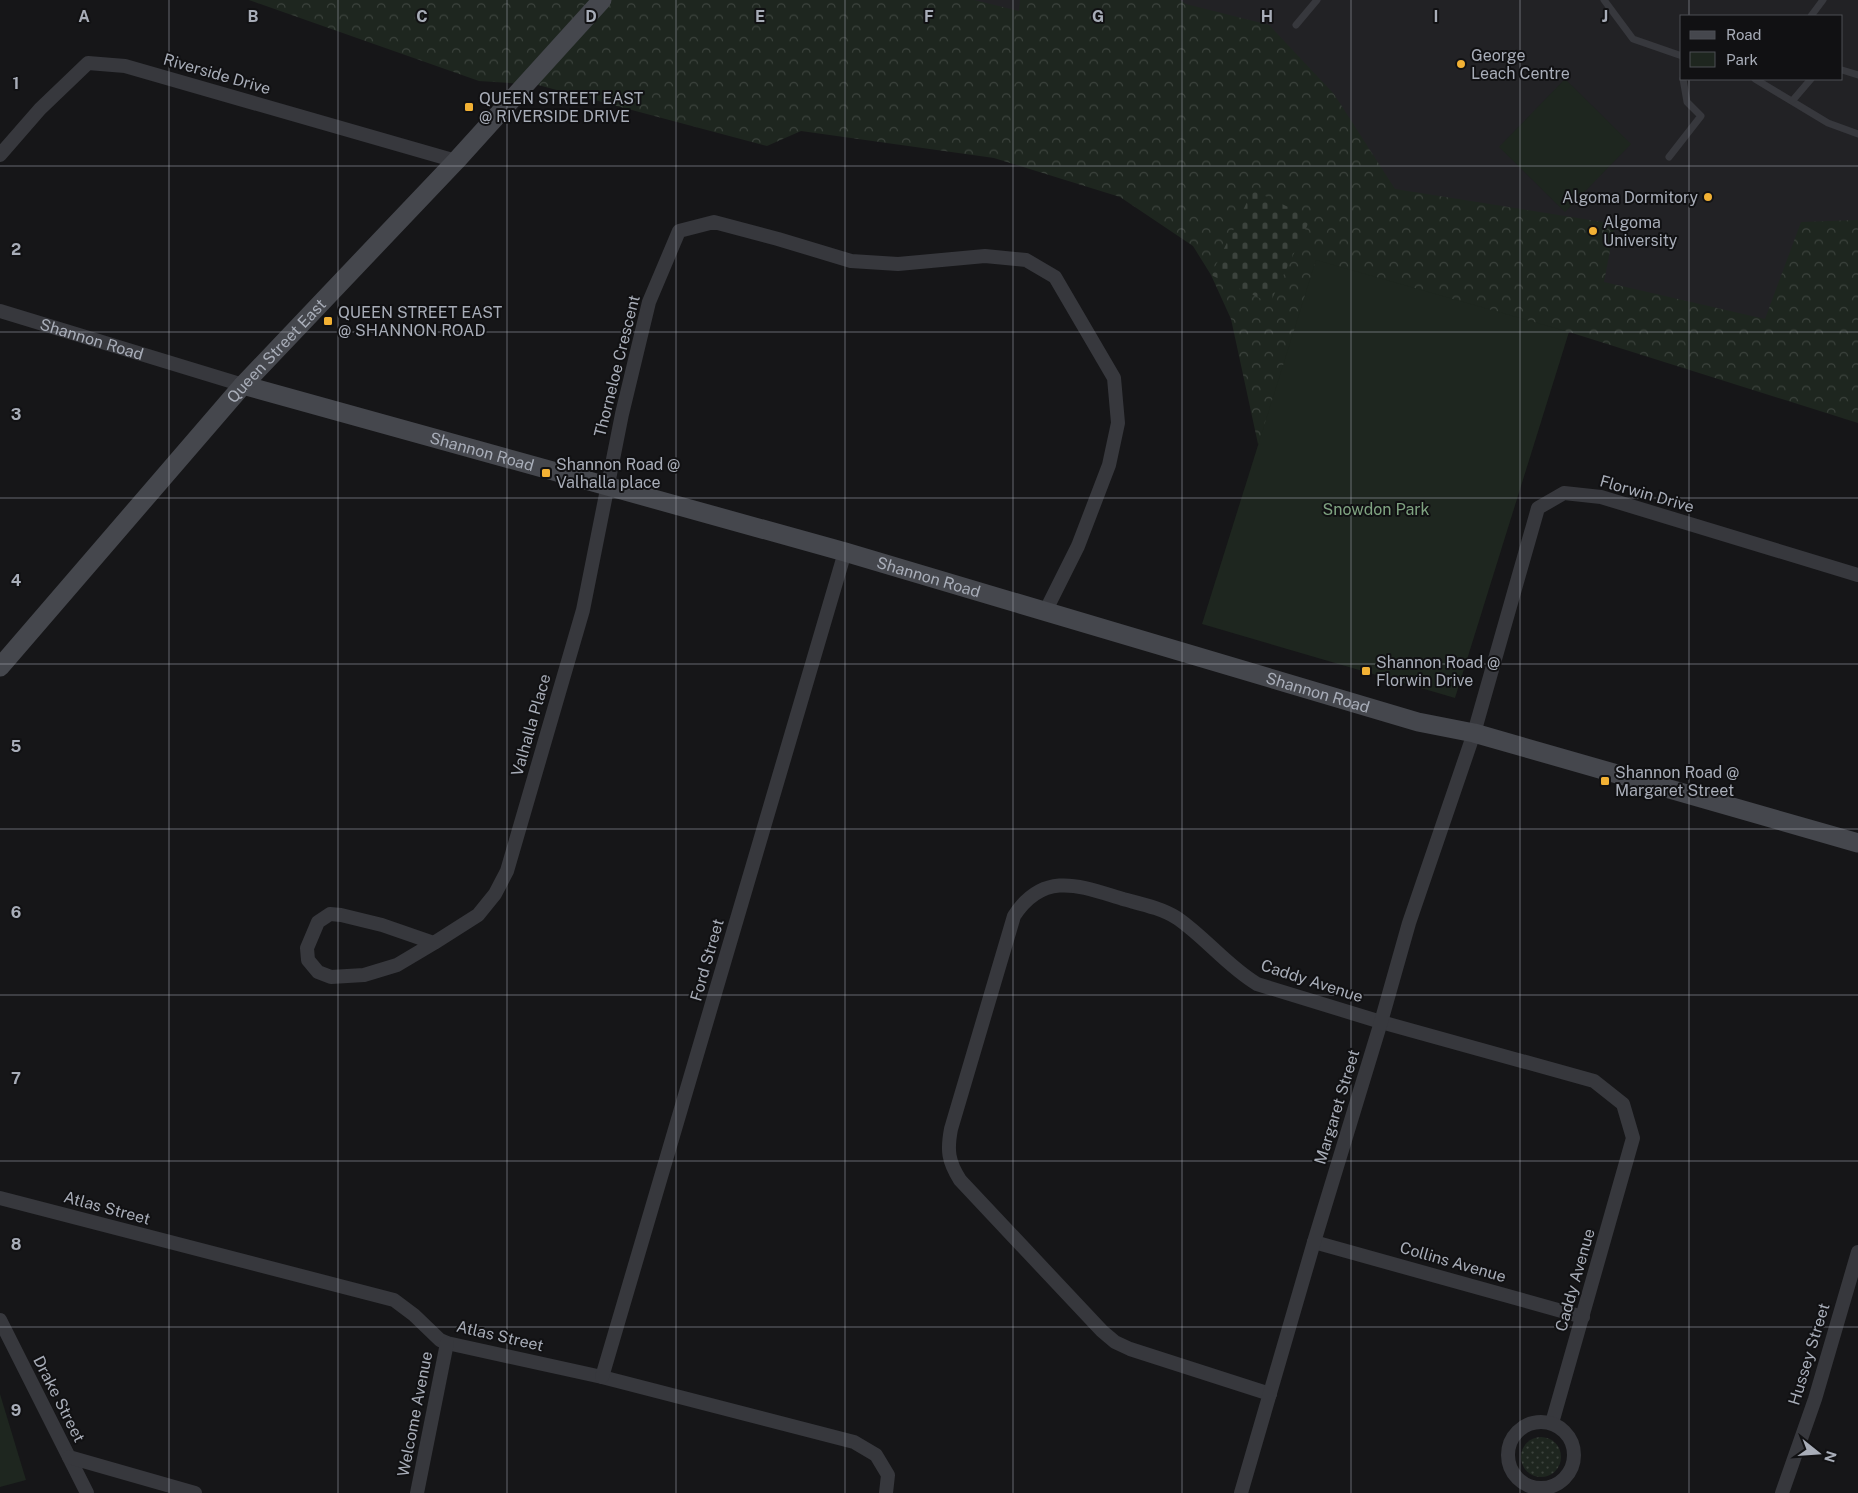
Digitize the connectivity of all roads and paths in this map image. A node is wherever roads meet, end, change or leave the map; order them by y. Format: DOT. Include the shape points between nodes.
graph roads {
  1 [pos="602,0"];
  2 [pos="1317,0"];
  3 [pos="1604,0"];
  4 [pos="1823,0"];
  5 [pos="1812,15"];
  6 [pos="1296,25"];
  7 [pos="1680,55"];
  8 [pos="1843,70"];
  9 [pos="1858,75"];
  10 [pos="1683,80"];
  11 [pos="1758,80"];
  12 [pos="1810,80"];
  13 [pos="1792,100"];
  14 [pos="1858,134"];
  15 [pos="0,155"];
  16 [pos="1669,157"];
  17 [pos="456,160"];
  18 [pos="0,311"];
  19 [pos="243,385"];
  20 [pos="608,485"];
  21 [pos="845,552"];
  22 [pos="1858,575"];
  23 [pos="1046,610"];
  24 [pos="0,667"];
  25 [pos="1474,733"];
  26 [pos="1858,843"];
  27 [pos="434,943"];
  28 [pos="1381,1022"];
  29 [pos="0,1198"];
  30 [pos="1314,1242"];
  31 [pos="1858,1252"];
  32 [pos="1583,1317"];
  33 [pos="0,1320"];
  34 [pos="447,1343"];
  35 [pos="602,1377"];
  36 [pos="1270,1394"];
  37 [pos="1552,1423"];
  38 [pos="69,1457"];
  39 [pos="87,1493"];
  40 [pos="195,1493"];
  41 [pos="416,1493"];
  42 [pos="886,1493"];
  43 [pos="1241,1493"];
  44 [pos="1782,1493"];
  1 -- 17 [label="street, Queen Street East"];
  2 -- 6 [label="lane"];
  3 -- 7 [label="lane" via="1634,39"];
  4 -- 5 [label="lane"];
  8 -- 9 [label="lane"];
  10 -- 16 [label="lane" via="1687,102 1701,116"];
  11 -- 13 [label="lane"];
  12 -- 13 [label="lane"];
  13 -- 14 [label="lane" via="1828,123"];
  15 -- 17 [label="street, Riverside Drive" via="40,109 88,63 125,66"];
  17 -- 19 [label="street, Queen Street East"];
  18 -- 19 [label="street, Shannon Road"];
  19 -- 20 [label="street, Shannon Road"];
  19 -- 24 [label="street, Queen Street East"];
  20 -- 21 [label="street, Shannon Road"];
  20 -- 23 [label="street, Thorneloe Crescent" via="649,302 678,231 714,222 851,261 898,264 985,256 1026,260 1055,278 1114,378 1118,423 1109,465 1078,546"];
  20 -- 27 [label="street, Valhalla Place" via="583,610 507,871 495,894 478,915"];
  21 -- 23 [label="street, Shannon Road"];
  21 -- 35 [label="street, Ford Street"];
  22 -- 25 [label="street, Florwin Drive" via="1601,497 1564,493 1538,508"];
  23 -- 25 [label="street, Shannon Road" via="1418,722"];
  25 -- 26 [label="street, Shannon Road"];
  25 -- 28 [label="street, Margaret Street" via="1409,923"];
  27 -- 27 [label="street, Valhalla Place" via="382,925 330,914 318,922 306,948 308,960 318,972 331,977 364,975 397,965"];
  28 -- 30 [label="street, Margaret Street"];
  28 -- 32 [label="street, Caddy Avenue" via="1594,1081 1623,1104 1633,1138"];
  28 -- 36 [label="street, Caddy Avenue" via="1257,984 1240,974 1176,918 1162,910 1081,887 1066,884 1033,894 1014,916 1008,933 951,1128 948,1145 954,1170 1115,1342"];
  29 -- 34 [label="street, Atlas Street" via="394,1300"];
  30 -- 32 [label="street, Collins Avenue"];
  30 -- 36 [label="street, Margaret Street"];
  31 -- 44 [label="street, Hussey Street" via="1815,1399"];
  32 -- 37 [label="street, Caddy Avenue"];
  33 -- 38 [label="street, Drake Street"];
  34 -- 35 [label="street, Atlas Street"];
  34 -- 41 [label="street, Welcome Avenue"];
  35 -- 42 [label="street, Atlas Street" via="854,1442 876,1455 888,1476"];
  36 -- 43 [label="street, Margaret Street"];
  37 -- 37 [label="street" via="1530,1423 1520,1429 1508,1447 1507,1458 1515,1478 1534,1489 1556,1485 1572,1469 1574,1447 1562,1429"];
  38 -- 39 [label="street, Drake Street"];
  38 -- 40 [label="street"];
}
